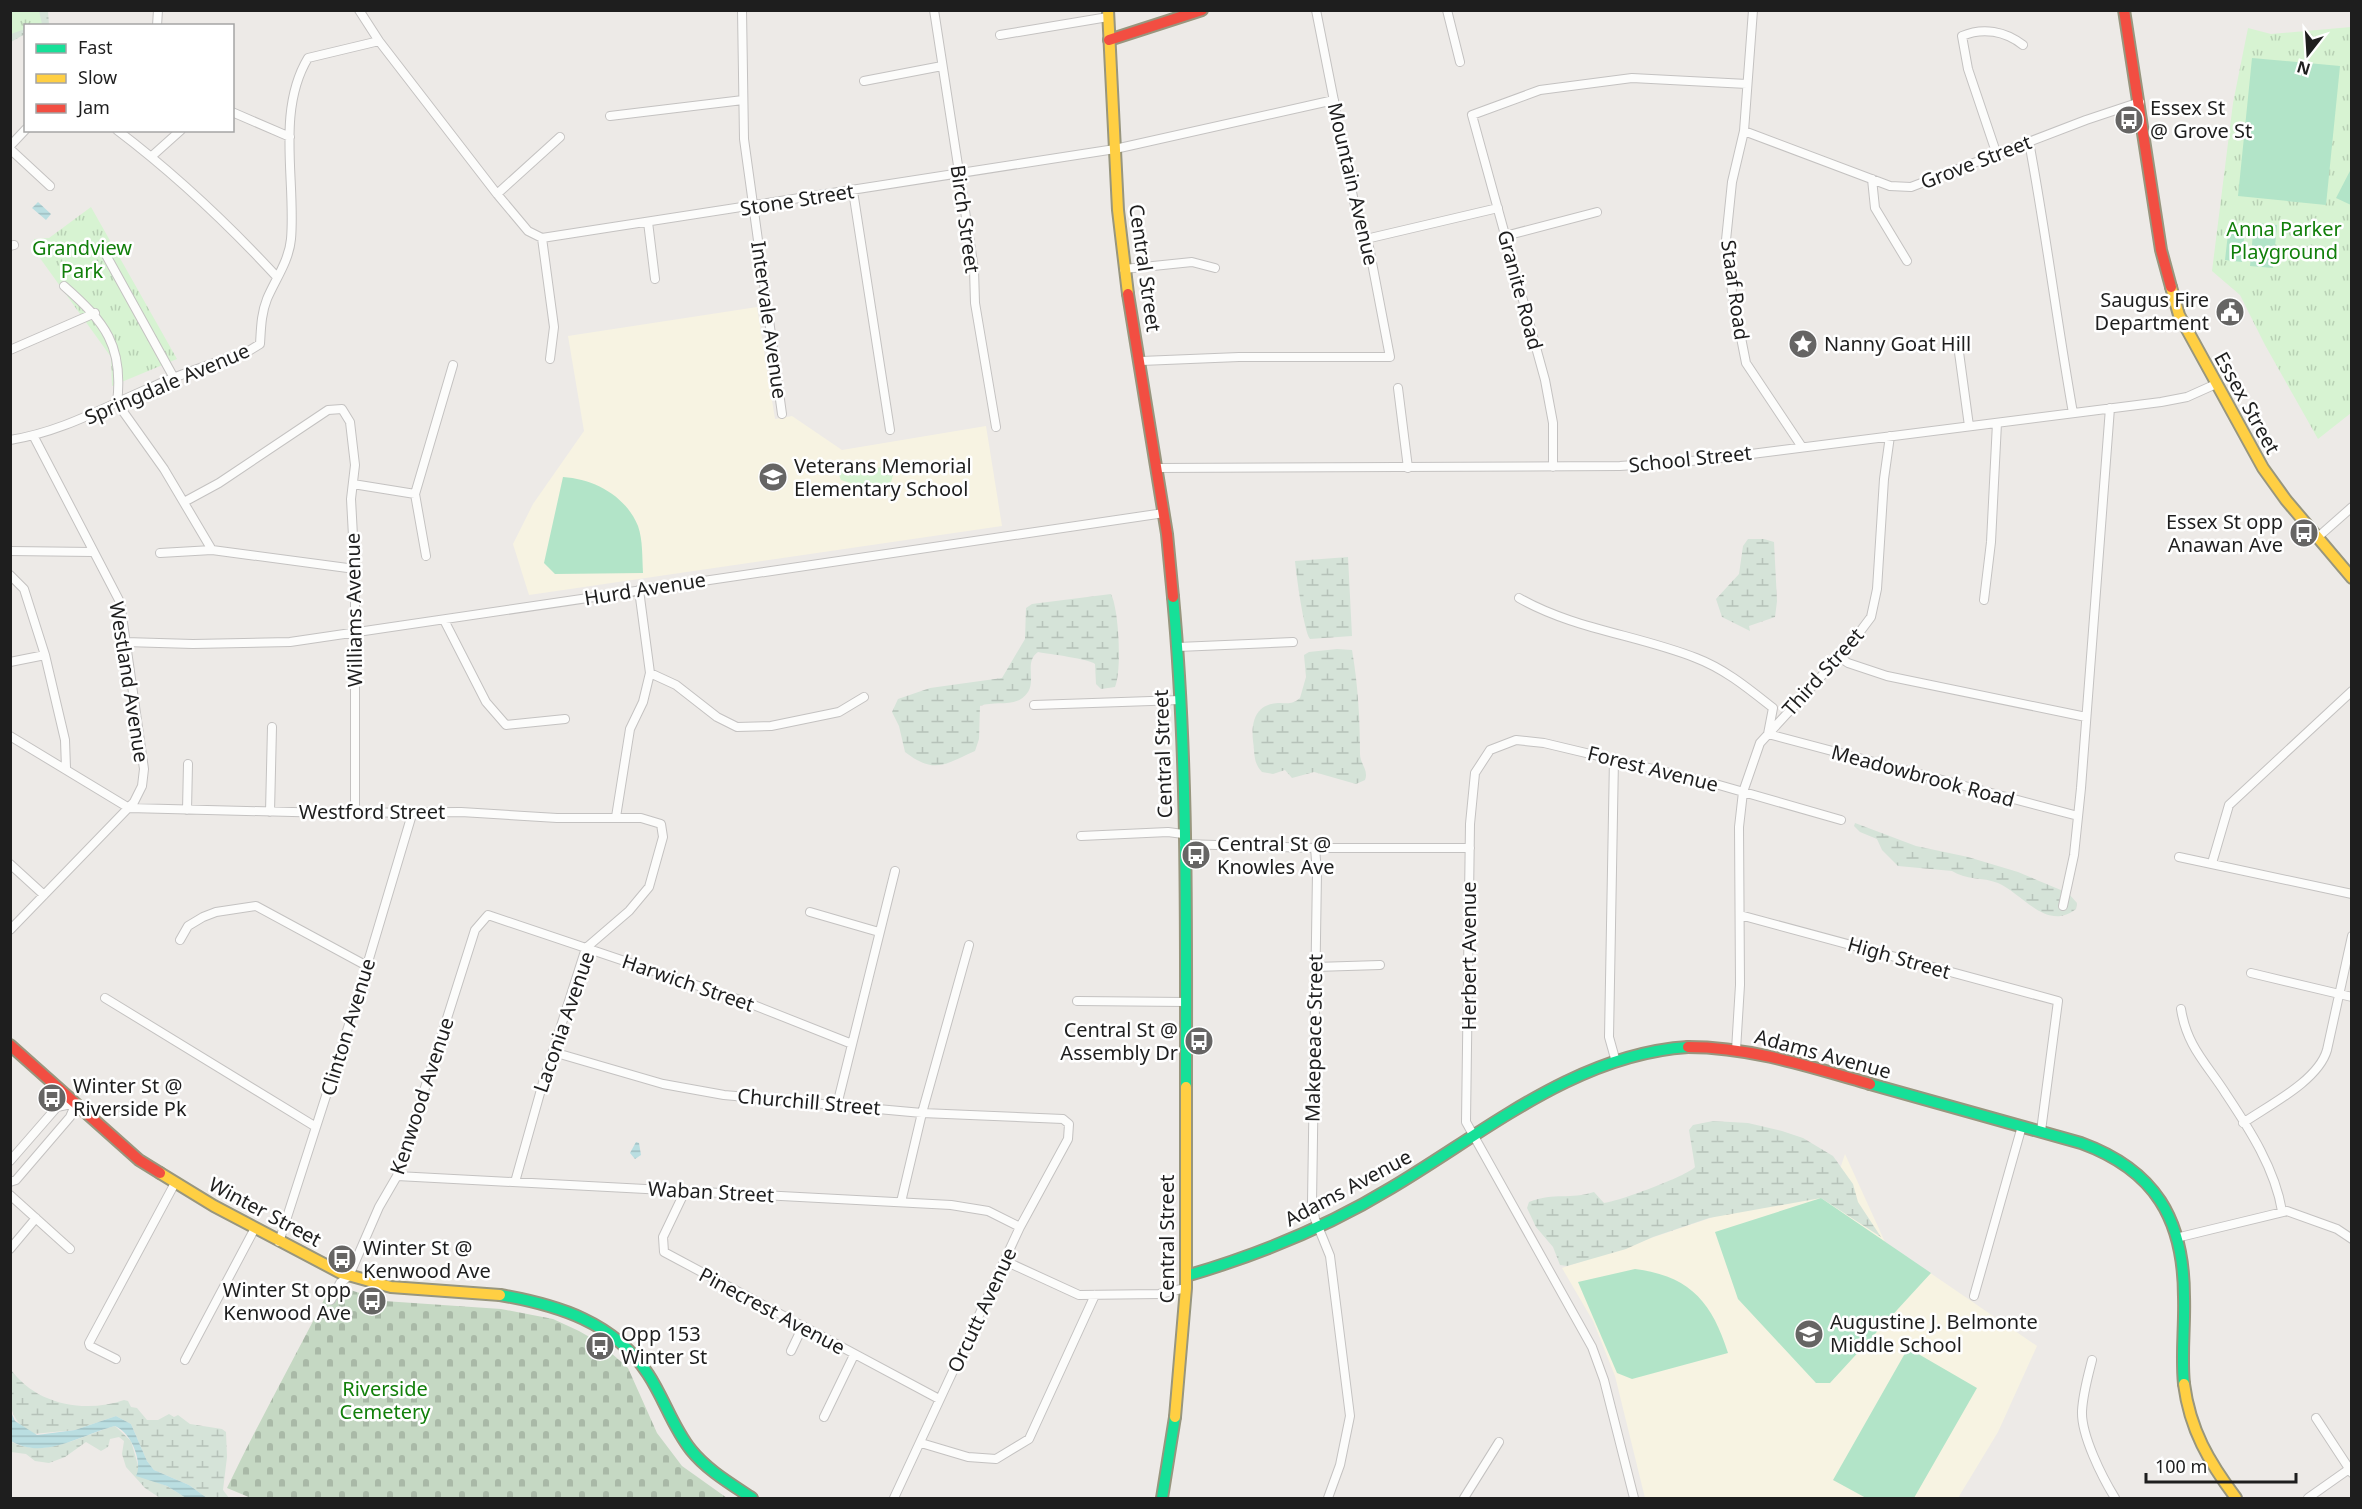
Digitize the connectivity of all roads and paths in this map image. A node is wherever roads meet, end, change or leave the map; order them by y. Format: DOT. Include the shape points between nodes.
graph roads {
  1 [pos="359,10"];
  2 [pos="742,10"];
  3 [pos="934,10"];
  4 [pos="1202,10"];
  5 [pos="1316,10"];
  6 [pos="1447,10"];
  7 [pos="1754,10"];
  8 [pos="2124,10"];
  9 [pos="1108,14"];
  10 [pos="1000,35"];
  11 [pos="1109,40"];
  12 [pos="379,41"];
  13 [pos="2024,45"];
  14 [pos="1460,62"];
  15 [pos="942,66"];
  16 [pos="864,81"];
  17 [pos="1747,84"];
  18 [pos="743,100"];
  19 [pos="1334,100"];
  20 [pos="2140,102"];
  21 [pos="234,113"];
  22 [pos="610,116"];
  23 [pos="24,131"];
  24 [pos="1744,131"];
  25 [pos="120,132"];
  26 [pos="180,132"];
  27 [pos="290,137"];
  28 [pos="560,137"];
  29 [pos="2029,142"];
  30 [pos="11,146"];
  31 [pos="1115,149"];
  32 [pos="1997,155"];
  33 [pos="152,156"];
  34 [pos="959,175"];
  35 [pos="1872,179"];
  36 [pos="50,186"];
  37 [pos="853,191"];
  38 [pos="497,194"];
  39 [pos="753,207"];
  40 [pos="1498,208"];
  41 [pos="1597,212"];
  42 [pos="648,222"];
  43 [pos="1505,236"];
  44 [pos="542,238"];
  45 [pos="1366,239"];
  46 [pos="101,246"];
  47 [pos="1908,261"];
  48 [pos="1215,268"];
  49 [pos="1124,269"];
  50 [pos="277,277"];
  51 [pos="655,279"];
  52 [pos="64,286"];
  53 [pos="95,313"];
  54 [pos="1958,345"];
  55 [pos="10,350"];
  56 [pos="550,359"];
  57 [pos="1141,362"];
  58 [pos="453,365"];
  59 [pos="174,378"];
  60 [pos="2216,384"];
  61 [pos="1398,388"];
  62 [pos="117,403"];
  63 [pos="2110,408"];
  64 [pos="2073,413"];
  65 [pos="782,414"];
  66 [pos="1997,423"];
  67 [pos="1969,426"];
  68 [pos="996,427"];
  69 [pos="890,430"];
  70 [pos="1890,436"];
  71 [pos="34,437"];
  72 [pos="10,440"];
  73 [pos="1802,447"];
  74 [pos="1553,467"];
  75 [pos="1158,468"];
  76 [pos="1408,468"];
  77 [pos="353,484"];
  78 [pos="415,494"];
  79 [pos="184,502"];
  80 [pos="2352,507"];
  81 [pos="1164,513"];
  82 [pos="2318,537"];
  83 [pos="212,550"];
  84 [pos="10,551"];
  85 [pos="93,552"];
  86 [pos="160,553"];
  87 [pos="426,556"];
  88 [pos="355,569"];
  89 [pos="10,575"];
  90 [pos="2352,578"];
  91 [pos="639,590"];
  92 [pos="1519,598"];
  93 [pos="1984,600"];
  94 [pos="444,620"];
  95 [pos="355,633"];
  96 [pos="125,642"];
  97 [pos="1293,642"];
  98 [pos="1178,647"];
  99 [pos="45,656"];
  100 [pos="1838,656"];
  101 [pos="10,662"];
  102 [pos="650,674"];
  103 [pos="2352,691"];
  104 [pos="864,697"];
  105 [pos="1180,700"];
  106 [pos="1035,705"];
  107 [pos="2086,717"];
  108 [pos="565,719"];
  109 [pos="272,727"];
  110 [pos="1768,734"];
  111 [pos="10,736"];
  112 [pos="1614,758"];
  113 [pos="188,764"];
  114 [pos="66,768"];
  115 [pos="1475,773"];
  116 [pos="1743,792"];
  117 [pos="129,808"];
  118 [pos="187,810"];
  119 [pos="413,811"];
  120 [pos="270,812"];
  121 [pos="355,813"];
  122 [pos="2078,816"];
  123 [pos="616,817"];
  124 [pos="1841,820"];
  125 [pos="1081,836"];
  126 [pos="1183,839"];
  127 [pos="1315,848"];
  128 [pos="1470,848"];
  129 [pos="2179,857"];
  130 [pos="2212,863"];
  131 [pos="10,864"];
  132 [pos="895,871"];
  133 [pos="2352,894"];
  134 [pos="44,895"];
  135 [pos="2063,906"];
  136 [pos="810,912"];
  137 [pos="488,915"];
  138 [pos="1740,915"];
  139 [pos="10,930"];
  140 [pos="879,932"];
  141 [pos="2352,936"];
  142 [pos="180,940"];
  143 [pos="969,945"];
  144 [pos="586,948"];
  145 [pos="1380,964"];
  146 [pos="367,966"];
  147 [pos="1315,967"];
  148 [pos="2252,973"];
  149 [pos="2339,995"];
  150 [pos="2352,997"];
  151 [pos="105,998"];
  152 [pos="1077,1001"];
  153 [pos="1186,1002"];
  154 [pos="2181,1009"];
  155 [pos="852,1044"];
  156 [pos="10,1045"];
  157 [pos="1736,1050"];
  158 [pos="553,1052"];
  159 [pos="1616,1062"];
  160 [pos="76,1103"];
  161 [pos="837,1105"];
  162 [pos="922,1113"];
  163 [pos="2243,1123"];
  164 [pos="1069,1124"];
  165 [pos="2022,1126"];
  166 [pos="316,1127"];
  167 [pos="2041,1131"];
  168 [pos="1474,1138"];
  169 [pos="10,1161"];
  170 [pos="397,1176"];
  171 [pos="10,1182"];
  172 [pos="515,1182"];
  173 [pos="175,1183"];
  174 [pos="685,1191"];
  175 [pos="10,1195"];
  176 [pos="901,1202"];
  177 [pos="2282,1211"];
  178 [pos="36,1218"];
  179 [pos="1020,1227"];
  180 [pos="1319,1227"];
  181 [pos="255,1228"];
  182 [pos="2180,1237"];
  183 [pos="2352,1239"];
  184 [pos="279,1242"];
  185 [pos="10,1249"];
  186 [pos="70,1249"];
  187 [pos="1005,1261"];
  188 [pos="349,1276"];
  189 [pos="1186,1276"];
  190 [pos="1186,1288"];
  191 [pos="1095,1295"];
  192 [pos="1974,1296"];
  193 [pos="331,1300"];
  194 [pos="802,1328"];
  195 [pos="791,1351"];
  196 [pos="854,1355"];
  197 [pos="116,1359"];
  198 [pos="185,1360"];
  199 [pos="2092,1360"];
  200 [pos="939,1399"];
  201 [pos="824,1418"];
  202 [pos="2316,1418"];
  203 [pos="1499,1442"];
  204 [pos="921,1443"];
  205 [pos="2351,1469"];
  206 [pos="752,1498"];
  207 [pos="894,1498"];
  208 [pos="1162,1498"];
  209 [pos="1328,1498"];
  210 [pos="1464,1498"];
  211 [pos="1635,1498"];
  212 [pos="2115,1498"];
  213 [pos="2236,1498"];
  214 [pos="2308,1498"];
  1 -- 12 [label="street"];
  2 -- 18 [label="street, Intervale Avenue"];
  3 -- 15 [label="street, Birch Street"];
  4 -- 11 [label="main road"];
  5 -- 19 [label="street, Mountain Avenue"];
  6 -- 14 [label="street"];
  7 -- 17 [label="street, Staaf Road"];
  8 -- 20 [label="main road, Essex Street"];
  9 -- 10 [label="street"];
  9 -- 11 [label="main road, Central Street"];
  11 -- 31 [label="main road, Central Street"];
  12 -- 27 [label="street, Springdale Avenue" via="308,58 293,105"];
  12 -- 38 [label="street"];
  13 -- 32 [label="street" via="2001,32 1977,31 1962,36 1968,69"];
  15 -- 16 [label="street"];
  15 -- 34 [label="street, Birch Street"];
  17 -- 24 [label="street, Staaf Road"];
  17 -- 40 [label="street, Granite Road" via="1632,78 1540,90 1472,115"];
  18 -- 22 [label="street"];
  18 -- 39 [label="street, Intervale Avenue"];
  19 -- 31 [label="street, Stone Street"];
  19 -- 45 [label="street, Mountain Avenue" via="1354,202"];
  20 -- 29 [label="street, Grove Street"];
  20 -- 60 [label="main road, Essex Street" via="2169,287 2184,326"];
  21 -- 27 [label="street"];
  23 -- 30 [label="street"];
  24 -- 35 [label="street, Grove Street"];
  24 -- 73 [label="street, Staaf Road" via="1732,182 1726,240 1735,316 1746,363"];
  25 -- 33 [label="street"];
  26 -- 33 [label="street"];
  27 -- 50 [label="street, Springdale Avenue" via="291,242"];
  28 -- 38 [label="street"];
  29 -- 32 [label="street, Grove Street"];
  29 -- 64 [label="street"];
  30 -- 36 [label="street"];
  31 -- 34 [label="street, Stone Street"];
  31 -- 49 [label="main road, Central Street"];
  32 -- 35 [label="street, Grove Street" via="1911,187 1890,186"];
  33 -- 50 [label="street" via="234,231"];
  34 -- 37 [label="street, Stone Street"];
  34 -- 68 [label="street, Birch Street"];
  35 -- 47 [label="street" via="1875,208"];
  37 -- 39 [label="street, Stone Street"];
  37 -- 69 [label="street"];
  38 -- 44 [label="street" via="528,231"];
  39 -- 42 [label="street, Stone Street"];
  39 -- 65 [label="street, Intervale Avenue"];
  40 -- 43 [label="street, Granite Road"];
  40 -- 45 [label="street"];
  41 -- 43 [label="street"];
  42 -- 44 [label="street, Stone Street"];
  42 -- 51 [label="street"];
  43 -- 74 [label="street, Granite Road" via="1545,380 1553,423"];
  44 -- 56 [label="street" via="554,327"];
  45 -- 57 [label="street, Mountain Avenue" via="1390,357 1239,357"];
  46 -- 59 [label="street"];
  48 -- 49 [label="street" via="1192,262"];
  49 -- 57 [label="main road, Central Street"];
  50 -- 59 [label="street, Springdale Avenue" via="262,313 260,344"];
  52 -- 53 [label="street"];
  53 -- 55 [label="street"];
  53 -- 62 [label="street" via="110,335 119,373"];
  54 -- 67 [label="street"];
  57 -- 75 [label="main road, Central Street"];
  58 -- 78 [label="street"];
  59 -- 62 [label="street, Springdale Avenue"];
  60 -- 63 [label="street, School Street" via="2183,398"];
  60 -- 82 [label="main road, Essex Street" via="2270,478"];
  61 -- 76 [label="street"];
  62 -- 71 [label="street, Springdale Avenue" via="74,424"];
  62 -- 79 [label="street"];
  63 -- 64 [label="street, School Street"];
  63 -- 107 [label="street"];
  64 -- 66 [label="street, School Street"];
  66 -- 67 [label="street, School Street"];
  66 -- 93 [label="street"];
  67 -- 70 [label="street, School Street"];
  70 -- 73 [label="street, School Street"];
  70 -- 100 [label="street, Third Street" via="1877,589 1870,617"];
  71 -- 72 [label="street, Springdale Avenue"];
  71 -- 85 [label="street, Westland Avenue"];
  73 -- 74 [label="street, School Street" via="1694,461"];
  74 -- 76 [label="street, School Street"];
  75 -- 76 [label="street, School Street"];
  75 -- 81 [label="main road, Central Street"];
  77 -- 78 [label="street"];
  77 -- 79 [label="street, Williams Avenue" via="356,465 350,422 343,410 328,410"];
  77 -- 88 [label="street, Williams Avenue"];
  78 -- 87 [label="street"];
  79 -- 83 [label="street"];
  80 -- 82 [label="street"];
  81 -- 91 [label="street, Hurd Avenue"];
  81 -- 98 [label="main road, Central Street"];
  82 -- 90 [label="main road, Essex Street"];
  83 -- 86 [label="street"];
  83 -- 88 [label="street"];
  84 -- 85 [label="street"];
  85 -- 96 [label="street, Westland Avenue" via="120,602"];
  88 -- 95 [label="street, Williams Avenue"];
  89 -- 99 [label="street" via="24,589"];
  91 -- 94 [label="street, Hurd Avenue"];
  91 -- 102 [label="street"];
  92 -- 110 [label="street" via="1561,618 1697,658 1732,676 1773,708"];
  94 -- 95 [label="street, Hurd Avenue"];
  94 -- 108 [label="street" via="486,702 506,725"];
  95 -- 96 [label="street, Hurd Avenue" via="290,642"];
  95 -- 121 [label="street, Williams Avenue"];
  96 -- 117 [label="street, Westland Avenue" via="144,769 142,786"];
  97 -- 98 [label="street"];
  98 -- 105 [label="main road, Central Street"];
  99 -- 101 [label="street"];
  99 -- 114 [label="street" via="65,740"];
  100 -- 107 [label="street" via="1887,676"];
  100 -- 110 [label="street, Third Street"];
  102 -- 104 [label="street" via="676,685 717,717 737,727 771,726 840,712"];
  102 -- 123 [label="street" via="630,729"];
  103 -- 130 [label="street" via="2229,805"];
  105 -- 106 [label="street"];
  105 -- 126 [label="main road, Central Street"];
  107 -- 122 [label="street"];
  109 -- 120 [label="street"];
  110 -- 116 [label="street, Third Street" via="1760,743"];
  110 -- 122 [label="street, Meadowbrook Road"];
  111 -- 114 [label="street"];
  112 -- 115 [label="street, Forest Avenue" via="1515,740 1490,750"];
  112 -- 116 [label="street, Forest Avenue"];
  112 -- 159 [label="street" via="1609,1037"];
  113 -- 118 [label="street"];
  114 -- 117 [label="street" via="66,772"];
  115 -- 128 [label="street, Herbert Avenue"];
  116 -- 124 [label="street, Forest Avenue"];
  116 -- 138 [label="street, Third Street" via="1739,827"];
  117 -- 118 [label="street, Westford Street"];
  117 -- 134 [label="street, Westland Avenue"];
  118 -- 120 [label="street, Westford Street"];
  119 -- 121 [label="street, Westford Street"];
  119 -- 123 [label="street, Westford Street"];
  119 -- 146 [label="street, Clinton Avenue"];
  120 -- 121 [label="street, Westford Street"];
  122 -- 135 [label="street"];
  123 -- 144 [label="street, Laconia Avenue" via="642,818 661,824 663,837 649,887 629,911"];
  125 -- 126 [label="street" via="1168,832"];
  126 -- 127 [label="street"];
  126 -- 153 [label="main road, Central Street"];
  127 -- 128 [label="street"];
  127 -- 147 [label="street, Makepeace Street"];
  128 -- 168 [label="street, Herbert Avenue" via="1466,1122"];
  129 -- 130 [label="street"];
  130 -- 133 [label="street"];
  131 -- 134 [label="street"];
  132 -- 140 [label="street"];
  134 -- 139 [label="street, Westland Avenue"];
  136 -- 140 [label="street"];
  137 -- 144 [label="street, Harwich Street"];
  137 -- 170 [label="street, Kenwood Avenue" via="475,930"];
  138 -- 157 [label="street, Third Street"];
  138 -- 167 [label="street, High Street" via="2058,1001"];
  140 -- 155 [label="street"];
  141 -- 149 [label="street"];
  142 -- 146 [label="street" via="188,926 203,917 256,906"];
  143 -- 162 [label="street"];
  144 -- 155 [label="street, Harwich Street" via="746,1002"];
  144 -- 158 [label="street, Laconia Avenue"];
  145 -- 147 [label="street"];
  146 -- 166 [label="street, Clinton Avenue"];
  147 -- 180 [label="street, Makepeace Street" via="1312,1203"];
  148 -- 149 [label="street"];
  149 -- 150 [label="street"];
  149 -- 163 [label="street" via="2320,1066"];
  151 -- 166 [label="street"];
  152 -- 153 [label="street"];
  153 -- 189 [label="main road, Central Street"];
  154 -- 163 [label="street" via="2194,1049"];
  155 -- 161 [label="street"];
  156 -- 160 [label="main road, Winter Street"];
  157 -- 159 [label="main road, Adams Avenue" via="1664,1049"];
  157 -- 165 [label="main road, Adams Avenue"];
  158 -- 161 [label="street, Churchill Street" via="686,1089"];
  158 -- 172 [label="street, Laconia Avenue"];
  159 -- 168 [label="main road, Adams Avenue" via="1556,1089"];
  160 -- 169 [label="street" via="57,1107"];
  160 -- 171 [label="street" via="70,1117 16,1180"];
  160 -- 173 [label="main road, Winter Street" via="139,1160"];
  161 -- 162 [label="street, Churchill Street"];
  162 -- 164 [label="street, Churchill Street" via="1063,1119"];
  162 -- 176 [label="street"];
  163 -- 177 [label="street" via="2277,1185"];
  164 -- 179 [label="street, Orcutt Avenue" via="1068,1139"];
  165 -- 167 [label="main road, Adams Avenue"];
  165 -- 192 [label="street"];
  166 -- 184 [label="street, Clinton Avenue"];
  167 -- 182 [label="main road, Adams Avenue" via="2101,1151 2130,1166 2160,1199"];
  168 -- 180 [label="main road, Adams Avenue"];
  168 -- 211 [label="street, Herbert Avenue" via="1597,1357"];
  170 -- 172 [label="street, Waban Street"];
  170 -- 188 [label="street, Kenwood Avenue"];
  172 -- 174 [label="street, Waban Street"];
  173 -- 181 [label="main road, Winter Street"];
  173 -- 197 [label="street" via="89,1343"];
  174 -- 176 [label="street, Waban Street"];
  174 -- 194 [label="street, Pinecrest Avenue" via="663,1237 664,1252"];
  175 -- 178 [label="street"];
  176 -- 179 [label="street, Waban Street" via="988,1210"];
  177 -- 182 [label="street"];
  177 -- 183 [label="street" via="2337,1229"];
  178 -- 185 [label="street"];
  178 -- 186 [label="street"];
  179 -- 187 [label="street, Orcutt Avenue"];
  180 -- 189 [label="main road, Adams Avenue"];
  180 -- 209 [label="street, Makepeace Street" via="1333,1277 1350,1416 1336,1480"];
  181 -- 184 [label="main road, Winter Street"];
  181 -- 198 [label="street"];
  182 -- 213 [label="main road, Adams Avenue" via="2184,1263 2186,1404 2202,1448"];
  184 -- 188 [label="main road, Winter Street"];
  187 -- 191 [label="street" via="1069,1292"];
  187 -- 200 [label="street, Orcutt Avenue"];
  188 -- 193 [label="street, Kenwood Avenue"];
  188 -- 206 [label="main road, Winter Street" via="391,1287 526,1298 586,1318 619,1340 640,1363 691,1450 719,1476"];
  189 -- 190 [label="main road, Central Street"];
  190 -- 191 [label="street" via="1160,1294"];
  190 -- 208 [label="main road, Central Street" via="1174,1434"];
  191 -- 204 [label="street" via="1029,1439 996,1459 968,1457"];
  194 -- 195 [label="street"];
  194 -- 196 [label="street, Pinecrest Avenue"];
  196 -- 200 [label="street, Pinecrest Avenue"];
  196 -- 201 [label="street"];
  199 -- 212 [label="street" via="2083,1421"];
  200 -- 204 [label="street, Orcutt Avenue"];
  202 -- 205 [label="street"];
  203 -- 210 [label="street"];
  204 -- 207 [label="street, Orcutt Avenue"];
  205 -- 214 [label="street"];
}
